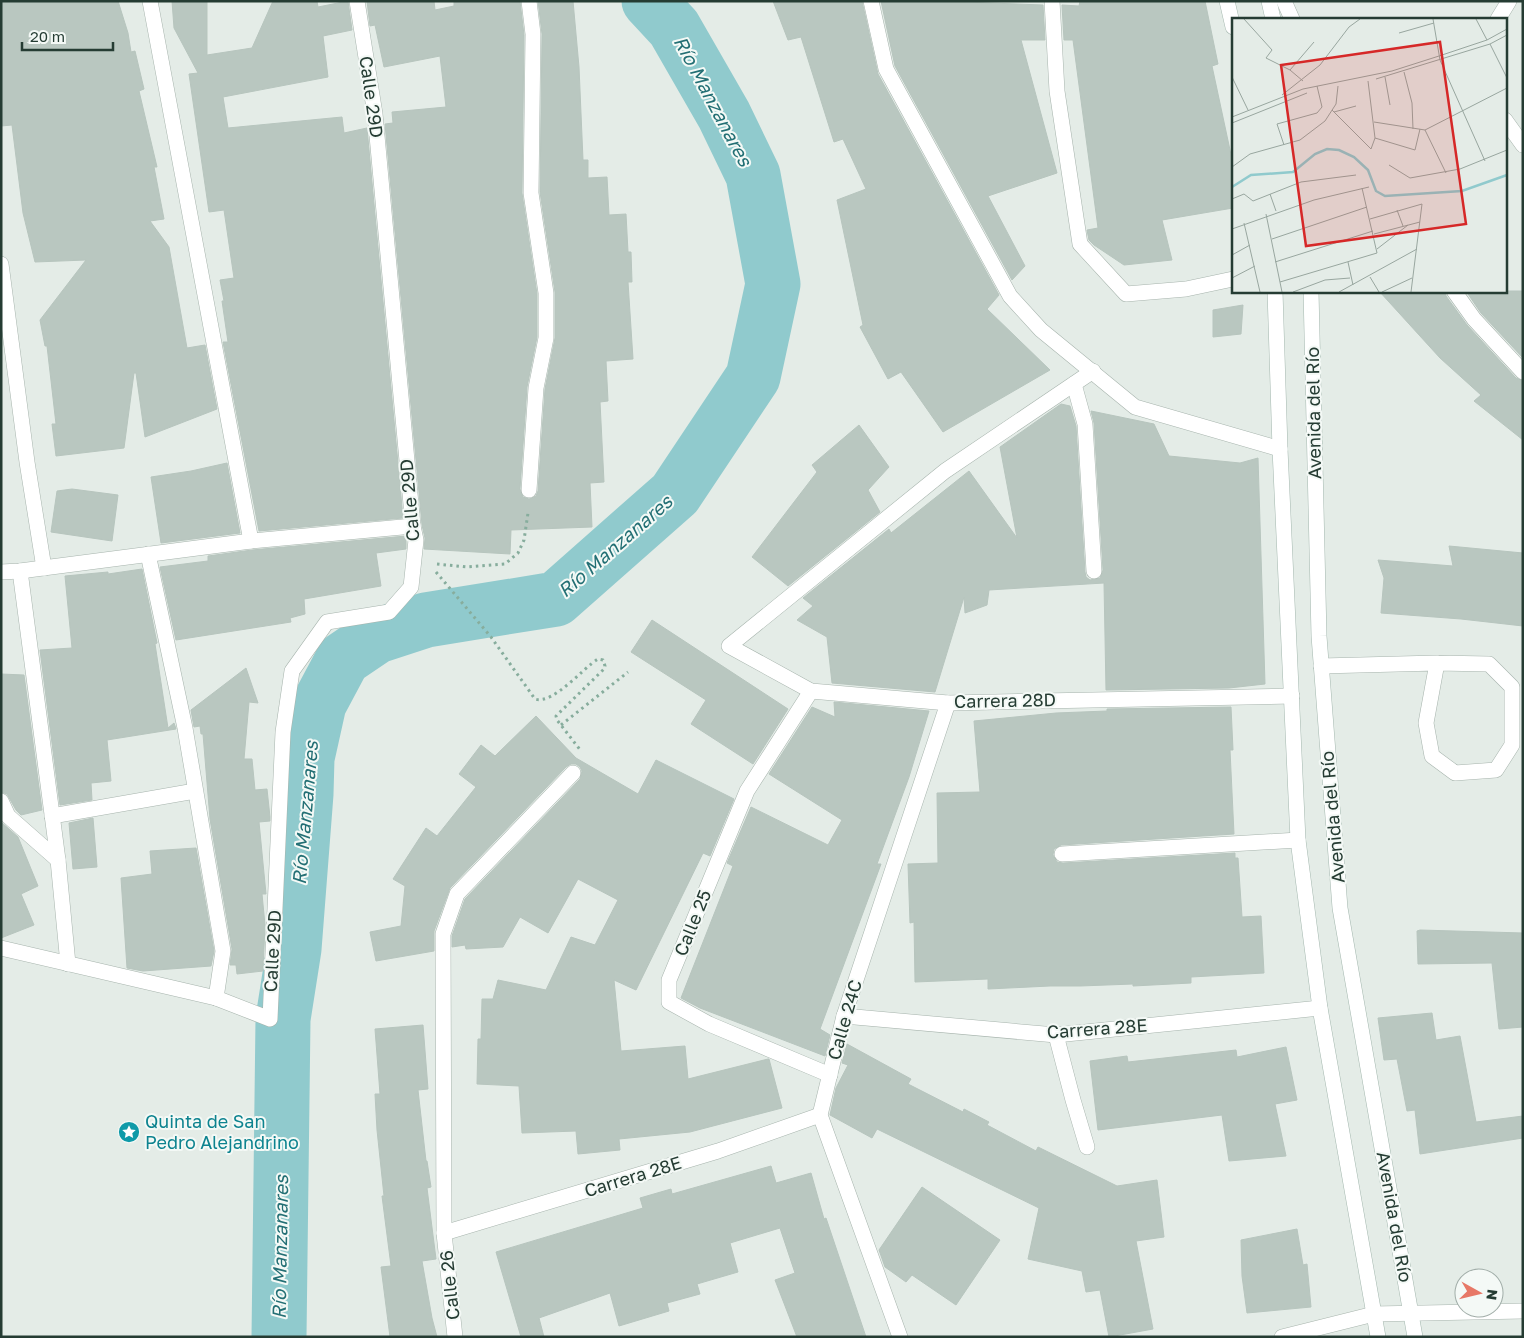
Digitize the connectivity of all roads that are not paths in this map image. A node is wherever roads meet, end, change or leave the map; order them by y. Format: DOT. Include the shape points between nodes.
graph roads {
  1 [pos="150,1"];
  2 [pos="357,1"];
  3 [pos="529,1"];
  4 [pos="872,1"];
  5 [pos="1052,1"];
  6 [pos="1227,1"];
  7 [pos="1269,1"];
  8 [pos="1284,1"];
  9 [pos="1509,1"];
  10 [pos="1272,18"];
  11 [pos="1292,18"];
  12 [pos="1499,18"];
  13 [pos="1232,22"];
  14 [pos="1506,121"];
  15 [pos="1523,145"];
  16 [pos="1,264"];
  17 [pos="1232,279"];
  18 [pos="1275,292"];
  19 [pos="1311,292"];
  20 [pos="1455,292"];
  21 [pos="1093,371"];
  22 [pos="1523,372"];
  23 [pos="1074,384"];
  24 [pos="1280,449"];
  25 [pos="528,490"];
  26 [pos="413,526"];
  27 [pos="251,541"];
  28 [pos="148,554"];
  29 [pos="44,568"];
  30 [pos="20,571"];
  31 [pos="1094,571"];
  32 [pos="1,572"];
  33 [pos="1436,663"];
  34 [pos="1321,666"];
  35 [pos="811,691"];
  36 [pos="1292,696"];
  37 [pos="948,703"];
  38 [pos="573,773"];
  39 [pos="195,791"];
  40 [pos="1,801"];
  41 [pos="52,816"];
  42 [pos="1298,840"];
  43 [pos="1062,854"];
  44 [pos="58,860"];
  45 [pos="1,948"];
  46 [pos="68,964"];
  47 [pos="216,998"];
  48 [pos="1320,1008"];
  49 [pos="844,1016"];
  50 [pos="1056,1035"];
  51 [pos="830,1075"];
  52 [pos="820,1115"];
  53 [pos="1087,1147"];
  54 [pos="444,1233"];
  55 [pos="1523,1311"];
  56 [pos="1410,1313"];
  57 [pos="1374,1314"];
  58 [pos="455,1337"];
  59 [pos="900,1337"];
  60 [pos="1282,1337"];
  61 [pos="1378,1337"];
  62 [pos="1415,1337"];
  1 -- 27 [label="street"];
  2 -- 26 [label="street, Calle 29D" via="374,114"];
  3 -- 25 [label="street" via="533,34 531,193 546,293 546,338 536,388"];
  4 -- 21 [label="street" via="886,69 1010,296 1041,330"];
  5 -- 17 [label="street" via="1057,91 1080,244 1126,294 1186,289"];
  6 -- 13 [label="street"];
  7 -- 10 [label="street"];
  8 -- 11 [label="street"];
  9 -- 12 [label="street"];
  14 -- 15 [label="street"];
  16 -- 29 [label="street"];
  18 -- 24 [label="street, Avenida del Río"];
  19 -- 34 [label="street, Avenida del Río"];
  20 -- 22 [label="street" via="1474,319"];
  21 -- 23 [label="street"];
  21 -- 24 [label="street" via="1134,407"];
  23 -- 31 [label="street" via="1085,424"];
  23 -- 35 [label="street, Carrera 28D" via="945,471 729,646"];
  24 -- 36 [label="street, Avenida del Río"];
  26 -- 27 [label="street"];
  26 -- 47 [label="street, Calle 29D" via="416,540 411,587 389,612 327,622 292,671 283,732 270,1019"];
  27 -- 28 [label="street"];
  28 -- 29 [label="street"];
  28 -- 39 [label="street"];
  29 -- 30 [label="street"];
  30 -- 32 [label="street"];
  30 -- 41 [label="street"];
  33 -- 33 [label="street" via="1489,664 1512,687 1512,745 1496,770 1455,773 1432,756 1426,723"];
  33 -- 34 [label="street"];
  34 -- 56 [label="street, Avenida del Río" via="1340,908"];
  35 -- 37 [label="street, Carrera 28D"];
  35 -- 51 [label="street, Calle 25" via="747,791 669,980 670,1002 709,1024"];
  36 -- 37 [label="street, Carrera 28D"];
  36 -- 42 [label="street, Avenida del Río"];
  37 -- 49 [label="street, Calle 24C"];
  38 -- 54 [label="street, Calle 26" via="457,894 443,934"];
  39 -- 41 [label="street"];
  39 -- 47 [label="street" via="223,950"];
  40 -- 44 [label="street" via="8,816"];
  41 -- 44 [label="street"];
  42 -- 43 [label="street"];
  42 -- 48 [label="street, Avenida del Río"];
  44 -- 46 [label="street"];
  45 -- 46 [label="street"];
  46 -- 47 [label="street"];
  48 -- 50 [label="street, Carrera 28E"];
  48 -- 57 [label="street, Avenida del Río"];
  49 -- 50 [label="street, Carrera 28E"];
  49 -- 51 [label="street, Calle 24C"];
  50 -- 53 [label="street"];
  51 -- 52 [label="street, Calle 24C"];
  52 -- 54 [label="street, Carrera 28E" via="718,1151"];
  52 -- 59 [label="street"];
  54 -- 58 [label="street, Calle 26"];
  55 -- 56 [label="street"];
  56 -- 57 [label="street"];
  56 -- 62 [label="street, Avenida del Río"];
  57 -- 60 [label="street"];
  57 -- 61 [label="street, Avenida del Río"];
}
